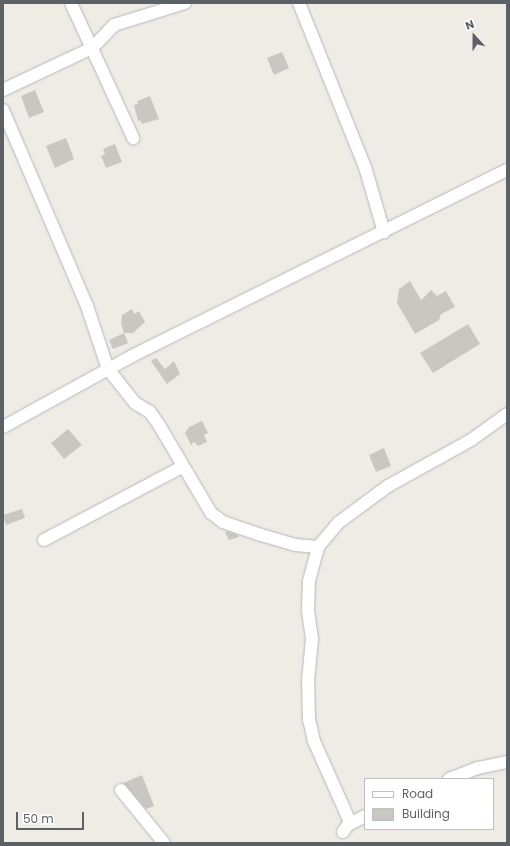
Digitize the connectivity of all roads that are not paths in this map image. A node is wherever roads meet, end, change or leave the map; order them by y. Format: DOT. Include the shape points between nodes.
graph roads {
  1 [pos="71,3"];
  2 [pos="185,3"];
  3 [pos="300,3"];
  4 [pos="92,48"];
  5 [pos="3,90"];
  6 [pos="3,110"];
  7 [pos="133,138"];
  8 [pos="507,170"];
  9 [pos="384,232"];
  10 [pos="108,369"];
  11 [pos="507,414"];
  12 [pos="3,427"];
  13 [pos="182,467"];
  14 [pos="44,540"];
  15 [pos="318,547"];
  16 [pos="507,762"];
  17 [pos="452,778"];
  18 [pos="121,790"];
  19 [pos="364,817"];
  20 [pos="164,843"];
  1 -- 4 [label="street"];
  2 -- 4 [label="street" via="114,25"];
  3 -- 9 [label="street" via="365,167"];
  4 -- 5 [label="street"];
  4 -- 7 [label="street"];
  6 -- 10 [label="street" via="87,306"];
  8 -- 9 [label="street"];
  9 -- 10 [label="street"];
  10 -- 12 [label="street"];
  10 -- 13 [label="street" via="136,403 150,412"];
  11 -- 15 [label="street" via="471,440 388,486 338,523"];
  13 -- 14 [label="street"];
  13 -- 15 [label="street" via="211,513 223,522 296,545"];
  15 -- 19 [label="street" via="309,581 308,609 312,639 308,680 309,720 314,741 350,822 346,828"];
  16 -- 17 [label="street" via="478,768"];
  18 -- 20 [label="street"];
}
